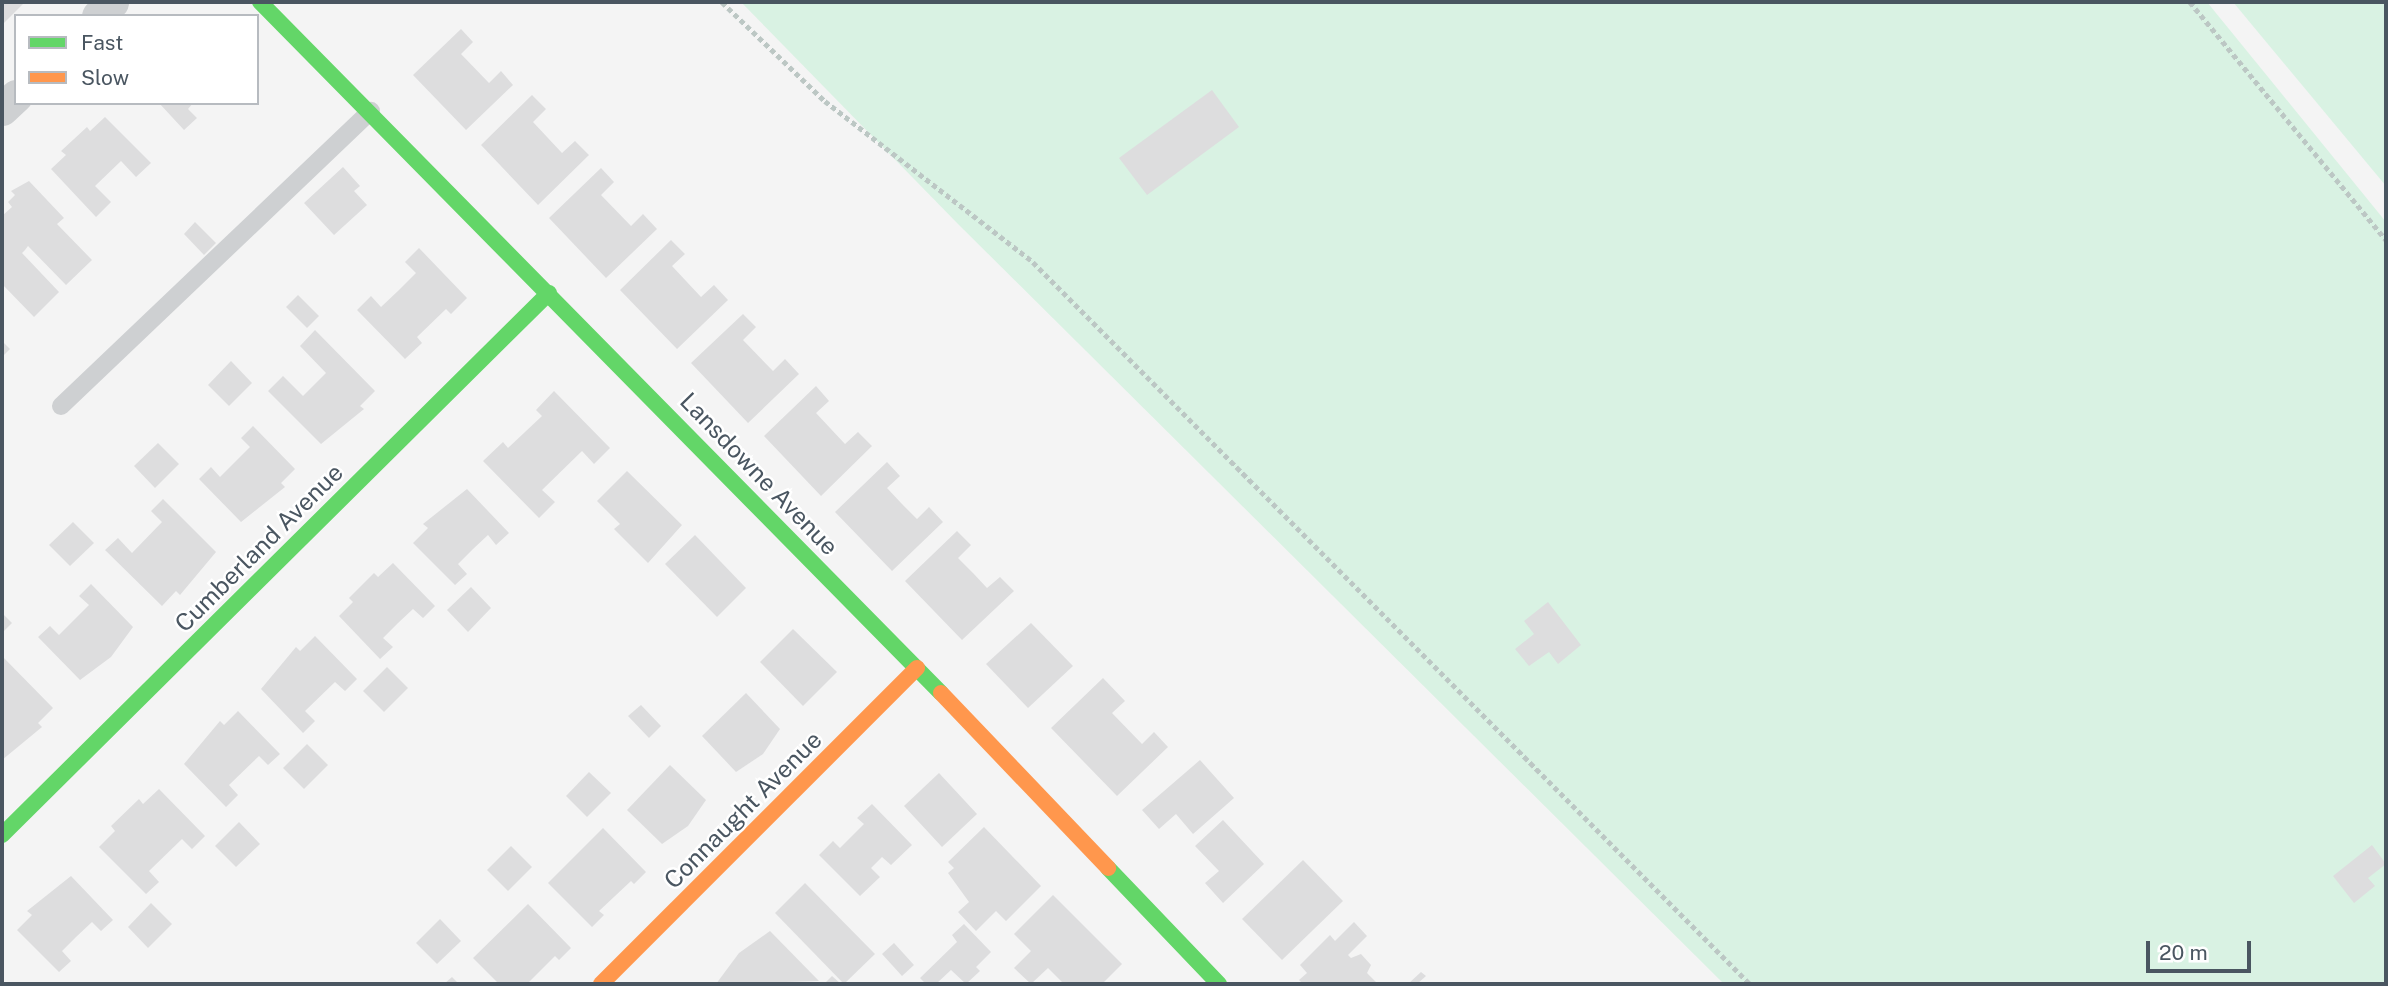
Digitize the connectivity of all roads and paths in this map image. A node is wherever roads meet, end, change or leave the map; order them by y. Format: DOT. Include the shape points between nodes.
graph roads {
  1 [pos="260,2"];
  2 [pos="722,2"];
  3 [pos="2190,2"];
  4 [pos="370,111"];
  5 [pos="2386,240"];
  6 [pos="549,293"];
  7 [pos="61,406"];
  8 [pos="917,668"];
  9 [pos="2,835"];
  10 [pos="601,984"];
  11 [pos="1219,984"];
  12 [pos="1750,984"];
  1 -- 4 [label="street, Lansdowne Avenue"];
  2 -- 12 [label="path" via="825,101 1033,262"];
  3 -- 5 [label="path"];
  4 -- 6 [label="street, Lansdowne Avenue"];
  4 -- 7 [label="lane"];
  6 -- 8 [label="street, Lansdowne Avenue"];
  6 -- 9 [label="street, Cumberland Avenue"];
  8 -- 10 [label="street, Connaught Avenue"];
  8 -- 11 [label="street, Lansdowne Avenue"];
}
